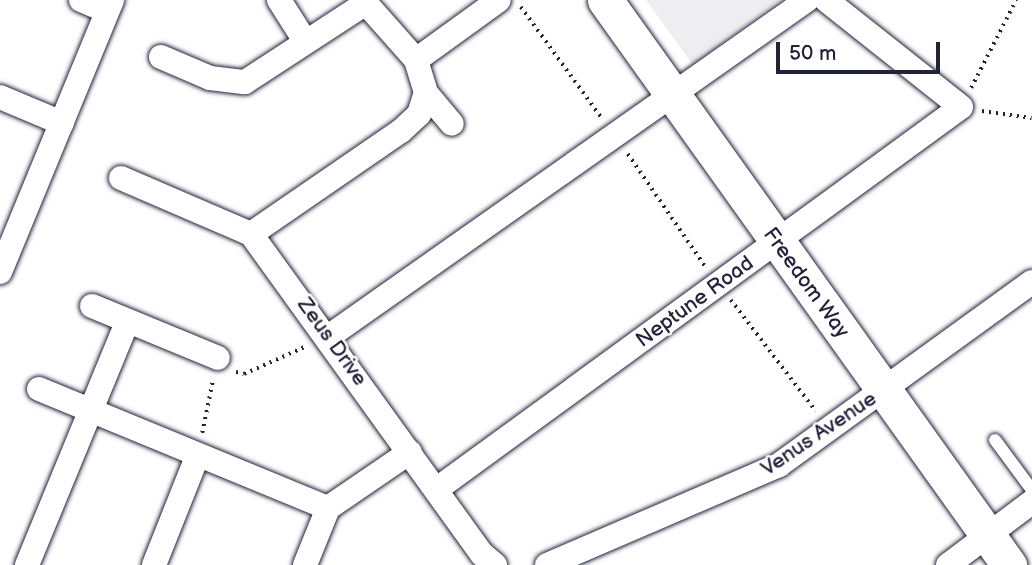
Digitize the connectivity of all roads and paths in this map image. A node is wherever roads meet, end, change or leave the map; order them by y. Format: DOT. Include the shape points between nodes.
graph roads {
  1 [pos="81,0"];
  2 [pos="279,0"];
  3 [pos="499,0"];
  4 [pos="515,0"];
  5 [pos="604,0"];
  6 [pos="807,0"];
  7 [pos="826,0"];
  8 [pos="1016,0"];
  9 [pos="365,2"];
  10 [pos="110,6"];
  11 [pos="305,41"];
  12 [pos="161,57"];
  13 [pos="416,60"];
  14 [pos="426,93"];
  15 [pos="672,95"];
  16 [pos="0,97"];
  17 [pos="961,107"];
  18 [pos="1032,118"];
  19 [pos="62,123"];
  20 [pos="452,124"];
  21 [pos="615,135"];
  22 [pos="121,178"];
  23 [pos="251,234"];
  24 [pos="6,240"];
  25 [pos="776,243"];
  26 [pos="0,272"];
  27 [pos="1032,282"];
  28 [pos="719,285"];
  29 [pos="92,306"];
  30 [pos="127,322"];
  31 [pos="328,337"];
  32 [pos="217,362"];
  33 [pos="39,389"];
  34 [pos="885,389"];
  35 [pos="90,412"];
  36 [pos="830,428"];
  37 [pos="995,440"];
  38 [pos="411,452"];
  39 [pos="197,457"];
  40 [pos="437,489"];
  41 [pos="1032,490"];
  42 [pos="1032,502"];
  43 [pos="328,508"];
  44 [pos="986,534"];
  45 [pos="27,565"];
  46 [pos="153,565"];
  47 [pos="305,565"];
  48 [pos="495,565"];
  49 [pos="547,565"];
  50 [pos="948,565"];
  51 [pos="1009,565"];
  1 -- 10 [label="street"];
  2 -- 11 [label="street"];
  3 -- 13 [label="street"];
  4 -- 21 [label="path"];
  5 -- 15 [label="street, Freedom Way"];
  6 -- 15 [label="street"];
  7 -- 17 [label="street"];
  8 -- 17 [label="path"];
  9 -- 11 [label="street"];
  9 -- 13 [label="street"];
  10 -- 19 [label="street"];
  11 -- 12 [label="street" via="245,82 210,78"];
  13 -- 14 [label="street"];
  14 -- 20 [label="street"];
  14 -- 23 [label="street" via="419,114 401,131"];
  15 -- 21 [label="street"];
  15 -- 25 [label="street, Freedom Way"];
  16 -- 19 [label="street"];
  17 -- 18 [label="path"];
  17 -- 25 [label="street, Neptune Road"];
  19 -- 24 [label="street"];
  21 -- 28 [label="path"];
  21 -- 31 [label="street"];
  22 -- 23 [label="street, Zeus Drive"];
  23 -- 31 [label="street, Zeus Drive"];
  24 -- 26 [label="street"];
  25 -- 28 [label="street, Neptune Road"];
  25 -- 34 [label="street, Freedom Way"];
  27 -- 34 [label="street, Venus Avenue"];
  28 -- 36 [label="path"];
  28 -- 40 [label="street, Neptune Road"];
  29 -- 30 [label="street"];
  30 -- 32 [label="street"];
  30 -- 35 [label="street"];
  31 -- 32 [label="path" via="244,374"];
  31 -- 38 [label="street, Zeus Drive"];
  32 -- 39 [label="path"];
  33 -- 35 [label="street"];
  34 -- 36 [label="street, Venus Avenue"];
  34 -- 44 [label="street, Freedom Way"];
  35 -- 39 [label="street"];
  35 -- 45 [label="street"];
  36 -- 49 [label="street, Venus Avenue" via="763,474"];
  37 -- 41 [label="lane"];
  38 -- 40 [label="street, Zeus Drive"];
  38 -- 43 [label="street"];
  39 -- 43 [label="street"];
  39 -- 46 [label="street"];
  40 -- 48 [label="street, Zeus Drive" via="482,554"];
  42 -- 44 [label="street"];
  43 -- 47 [label="street"];
  44 -- 50 [label="street"];
  44 -- 51 [label="street, Freedom Way"];
}
